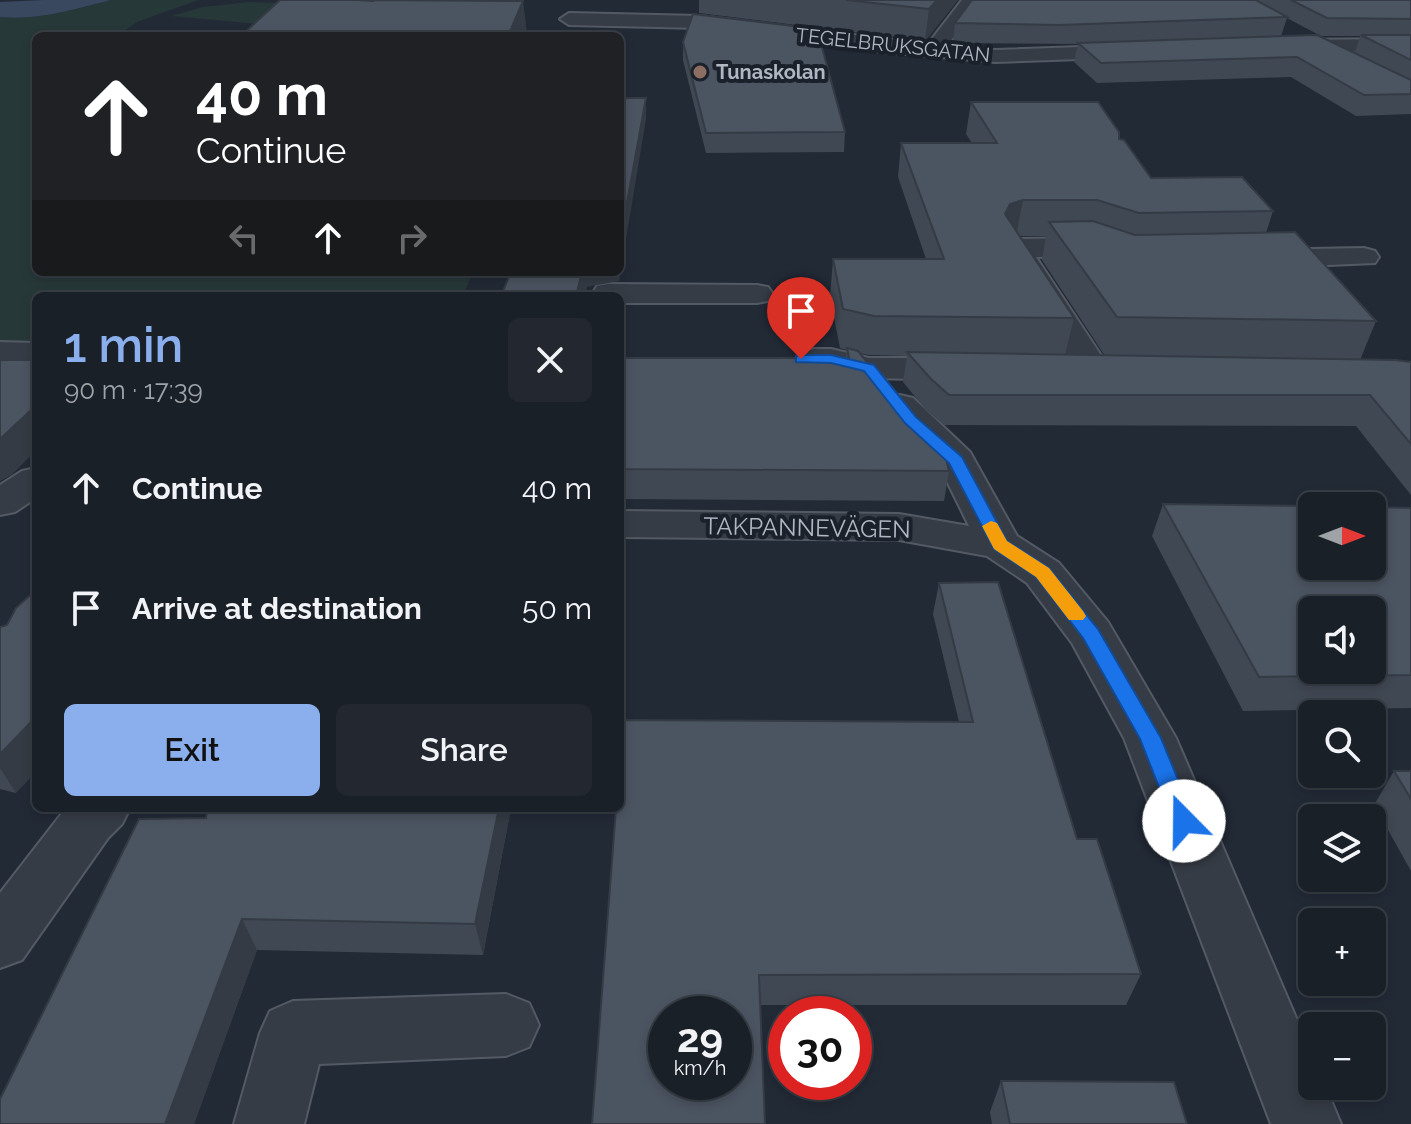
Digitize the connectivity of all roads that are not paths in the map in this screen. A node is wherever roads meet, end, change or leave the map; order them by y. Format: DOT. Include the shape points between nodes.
graph roads {
  1 [pos="971,0"];
  2 [pos="569,18"];
  3 [pos="1287,30"];
  4 [pos="1314,45"];
  5 [pos="1411,45"];
  6 [pos="1251,47"];
  7 [pos="1155,50"];
  8 [pos="933,51"];
  9 [pos="1356,67"];
  10 [pos="1364,257"];
  11 [pos="1237,259"];
  12 [pos="1125,261"];
  13 [pos="624,293"];
  14 [pos="757,294"];
  15 [pos="0,352"];
  16 [pos="32,353"];
  17 [pos="786,359"];
  18 [pos="869,368"];
  19 [pos="1004,370"];
  20 [pos="1049,371"];
  21 [pos="32,483"];
  22 [pos="0,503"];
  23 [pos="624,524"];
  24 [pos="1000,545"];
  25 [pos="98,812"];
  26 [pos="0,940"];
  27 [pos="506,1025"];
  28 [pos="269,1124"];
  29 [pos="1306,1124"];
  1 -- 8 [label="street"];
  2 -- 8 [label="street, TEGELBRUKSGATAN" via="700,22"];
  3 -- 4 [label="street"];
  4 -- 5 [label="street"];
  4 -- 6 [label="street"];
  4 -- 9 [label="street"];
  7 -- 8 [label="street, TEGELBRUKSGATAN" via="995,56"];
  10 -- 11 [label="street"];
  12 -- 20 [label="street" via="1089,247 1016,248 1110,372"];
  13 -- 14 [label="street"];
  15 -- 16 [label="street"];
  17 -- 18 [label="street" via="831,359"];
  18 -- 19 [label="street"];
  18 -- 24 [label="street" via="911,420 956,460"];
  21 -- 22 [label="street"];
  23 -- 24 [label="street, TAKPANNEVÄGEN" via="899,527"];
  24 -- 29 [label="street, TAKPANNEVÄGEN" via="1043,573 1081,622 1150,738"];
  25 -- 26 [label="street"];
  27 -- 28 [label="street" via="293,1033"];
}
